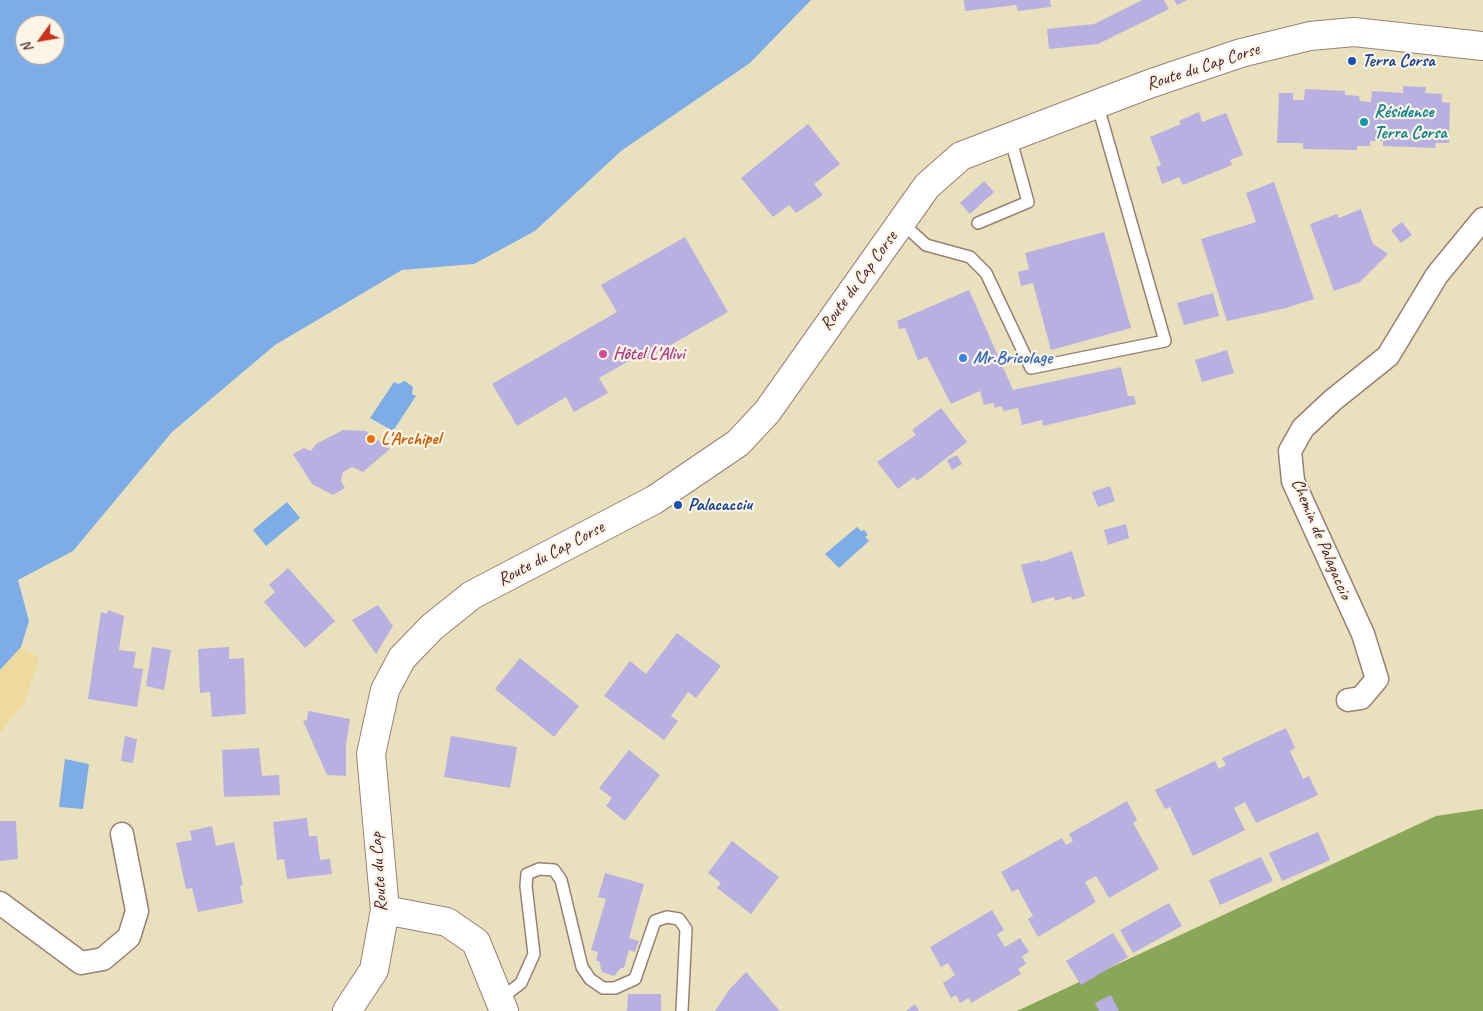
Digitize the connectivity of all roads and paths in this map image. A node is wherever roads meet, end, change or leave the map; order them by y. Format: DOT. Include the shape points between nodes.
graph roads {
  1 [pos="1483,46"];
  2 [pos="1097,103"];
  3 [pos="1010,136"];
  4 [pos="1483,219"];
  5 [pos="901,222"];
  6 [pos="978,224"];
  7 [pos="1348,700"];
  8 [pos="371,754"];
  9 [pos="122,834"];
  10 [pos="0,903"];
  11 [pos="385,910"];
  12 [pos="502,1005"];
  13 [pos="347,1011"];
  14 [pos="682,1011"];
  1 -- 2 [label="main road, Route du Cap Corse" via="1354,32 1310,36 1240,53"];
  2 -- 3 [label="main road, Route du Cap Corse"];
  2 -- 5 [label="lane" via="1165,341 1031,368 986,273 970,257 926,245"];
  3 -- 5 [label="main road, Route du Cap Corse" via="961,156 927,186"];
  3 -- 6 [label="lane" via="1028,202"];
  4 -- 7 [label="street, Chemin de Palagaccio" via="1437,275 1388,356 1303,428 1290,450 1293,481 1363,634 1377,679 1361,698"];
  5 -- 8 [label="main road, Route du Cap Corse" via="767,412 738,443 654,500 472,595 432,627 402,658 385,690"];
  8 -- 11 [label="main road, Route du Cap"];
  9 -- 10 [label="street" via="137,911 129,937 103,959 82,963"];
  11 -- 12 [label="main road" via="447,922 476,942"];
  11 -- 13 [label="main road, Route du Cap" via="374,970"];
  12 -- 14 [label="lane" via="521,982 534,954 526,886 527,874 539,869 554,870 561,880 582,967 590,979 603,988 615,988 635,979 655,922 667,917 679,919 686,929"];
}
